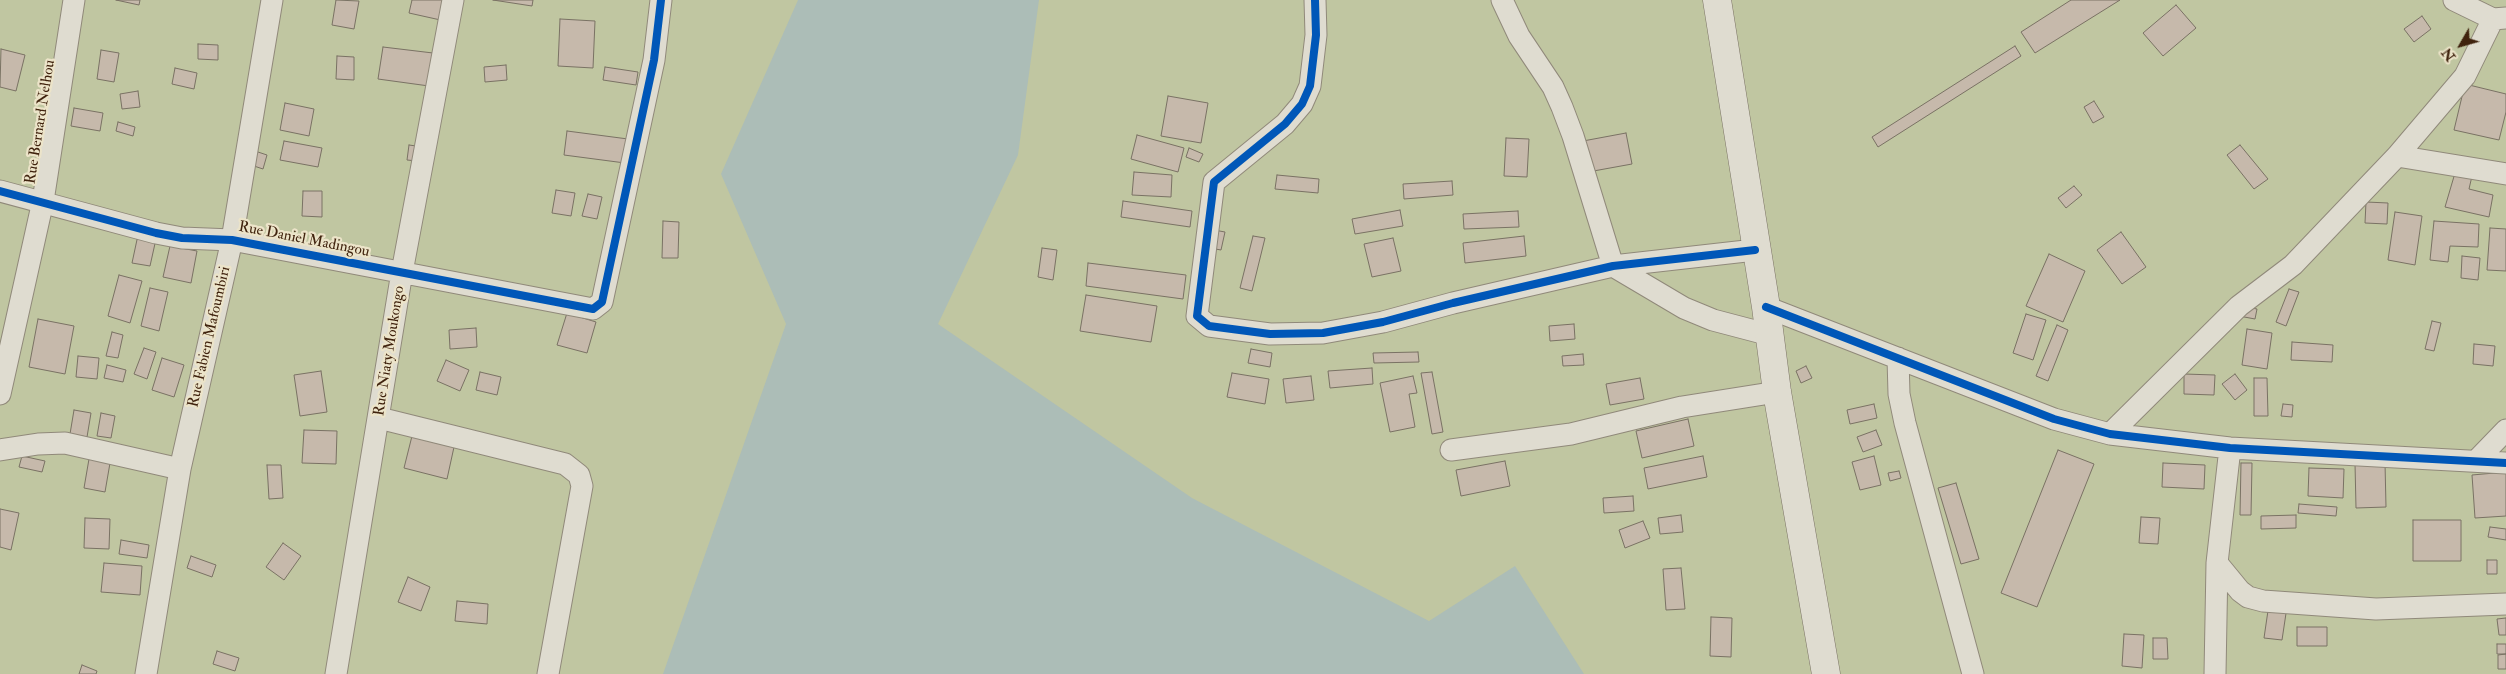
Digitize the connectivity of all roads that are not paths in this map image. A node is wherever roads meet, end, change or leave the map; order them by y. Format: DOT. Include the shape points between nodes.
graph roads {
  1 [pos="74,0"];
  2 [pos="272,0"];
  3 [pos="453,0"];
  4 [pos="661,0"];
  5 [pos="1315,0"];
  6 [pos="1502,0"];
  7 [pos="1717,0"];
  8 [pos="2454,0"];
  9 [pos="2500,18"];
  10 [pos="2397,156"];
  11 [pos="2506,174"];
  12 [pos="0,191"];
  13 [pos="43,201"];
  14 [pos="232,240"];
  15 [pos="1755,250"];
  16 [pos="1613,266"];
  17 [pos="402,272"];
  18 [pos="1766,307"];
  19 [pos="1770,335"];
  20 [pos="1898,358"];
  21 [pos="1777,392"];
  22 [pos="0,394"];
  23 [pos="379,418"];
  24 [pos="2506,430"];
  25 [pos="2110,434"];
  26 [pos="2230,448"];
  27 [pos="0,450"];
  28 [pos="1451,450"];
  29 [pos="2476,461"];
  30 [pos="2506,463"];
  31 [pos="180,469"];
  32 [pos="2217,563"];
  33 [pos="2506,604"];
  34 [pos="146,674"];
  35 [pos="336,674"];
  36 [pos="548,674"];
  37 [pos="1826,674"];
  38 [pos="1974,674"];
  39 [pos="2215,674"];
  1 -- 13 [label="street, Rue Bernard Nelhou"];
  2 -- 14 [label="street, Rue Fabien Mafoumbiri"];
  3 -- 17 [label="street, Rue Niaty Moukongo"];
  4 -- 17 [label="street, Rue Daniel Madingou" via="654,60 602,302 593,308"];
  5 -- 16 [label="street" via="1316,35 1310,86 1302,104 1285,124 1214,182 1197,316 1202,322 1208,326 1270,334 1323,333 1384,322"];
  6 -- 16 [label="street" via="1519,36 1562,107 1574,136"];
  7 -- 15 [label="street"];
  8 -- 9 [label="street"];
  9 -- 10 [label="street" via="2465,76"];
  10 -- 11 [label="street"];
  10 -- 25 [label="street" via="2293,265 2240,306"];
  12 -- 13 [label="street, Rue Daniel Madingou"];
  13 -- 14 [label="street, Rue Daniel Madingou" via="156,233 182,238"];
  13 -- 22 [label="street, Rue Bernard Nelhou"];
  14 -- 17 [label="street, Rue Daniel Madingou"];
  14 -- 31 [label="street, Rue Fabien Mafoumbiri"];
  15 -- 16 [label="street"];
  15 -- 18 [label="street"];
  16 -- 19 [label="street" via="1684,308 1713,320"];
  17 -- 23 [label="street, Rue Niaty Moukongo"];
  18 -- 19 [label="street"];
  18 -- 20 [label="street"];
  19 -- 21 [label="street"];
  20 -- 25 [label="street" via="2054,420"];
  20 -- 38 [label="street" via="1899,394 1905,423"];
  21 -- 28 [label="street" via="1682,407 1571,434"];
  21 -- 37 [label="street"];
  23 -- 35 [label="street, Rue Niaty Moukongo"];
  23 -- 36 [label="street" via="565,464 579,475 582,486"];
  24 -- 29 [label="street"];
  25 -- 26 [label="street"];
  26 -- 29 [label="street"];
  26 -- 32 [label="street"];
  27 -- 31 [label="street" via="65,443"];
  29 -- 30 [label="street"];
  31 -- 34 [label="street, Rue Fabien Mafoumbiri"];
  32 -- 33 [label="street" via="2240,591 2263,601 2376,609"];
  32 -- 39 [label="street"];
}
